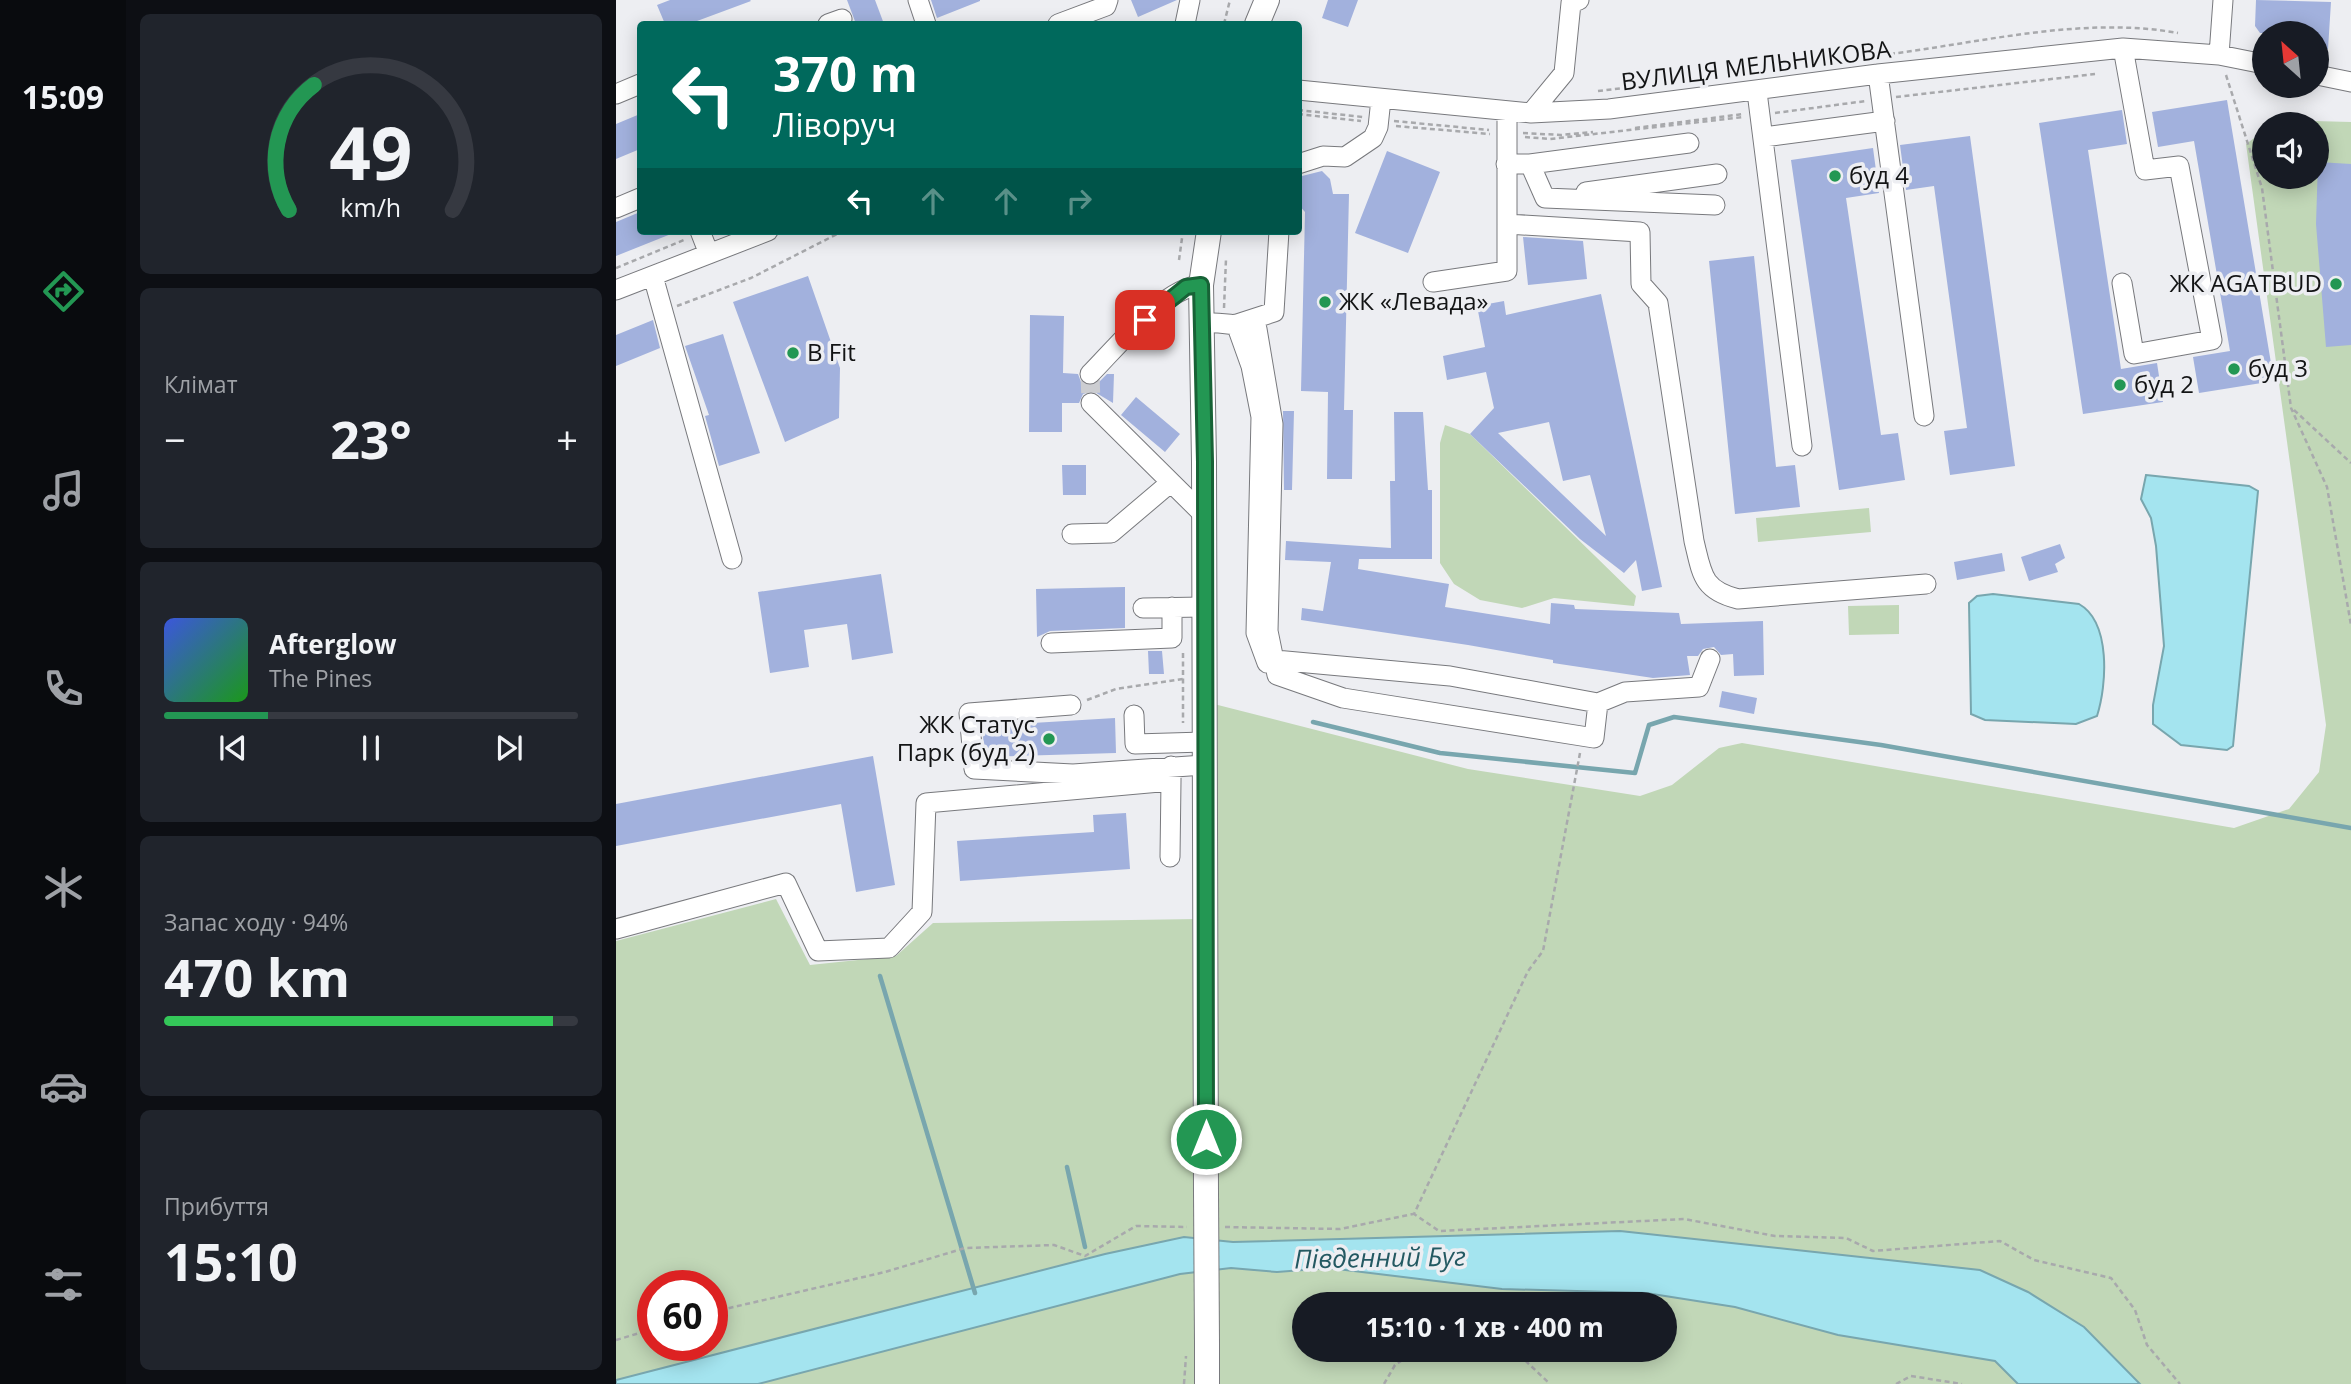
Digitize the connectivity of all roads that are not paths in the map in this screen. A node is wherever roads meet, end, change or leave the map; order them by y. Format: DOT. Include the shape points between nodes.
graph roads {
  1 [pos="918,0"];
  2 [pos="1108,0"];
  3 [pos="1190,0"];
  4 [pos="1267,0"];
  5 [pos="1579,0"];
  6 [pos="2223,0"];
  7 [pos="925,21"];
  8 [pos="1066,21"];
  9 [pos="1186,21"];
  10 [pos="1257,21"];
  11 [pos="2123,48"];
  12 [pos="2219,55"];
  13 [pos="2252,62"];
  14 [pos="1878,74"];
  15 [pos="2329,77"];
  16 [pos="2351,82"];
  17 [pos="637,85"];
  18 [pos="1302,90"];
  19 [pos="1757,92"];
  20 [pos="616,94"];
  21 [pos="1381,99"];
  22 [pos="1507,112"];
  23 [pos="1531,113"];
  24 [pos="1885,121"];
  25 [pos="1763,137"];
  26 [pos="1689,143"];
  27 [pos="1302,163"];
  28 [pos="1506,164"];
  29 [pos="1530,164"];
  30 [pos="1717,174"];
  31 [pos="1545,198"];
  32 [pos="637,199"];
  33 [pos="1715,205"];
  34 [pos="616,208"];
  35 [pos="1507,224"];
  36 [pos="701,235"];
  37 [pos="758,235"];
  38 [pos="1208,235"];
  39 [pos="1279,235"];
  40 [pos="709,254"];
  41 [pos="653,276"];
  42 [pos="1433,282"];
  43 [pos="2122,283"];
  44 [pos="1201,285"];
  45 [pos="616,290"];
  46 [pos="1202,323"];
  47 [pos="1236,324"];
  48 [pos="1090,374"];
  49 [pos="1091,403"];
  50 [pos="1924,416"];
  51 [pos="1802,446"];
  52 [pos="1170,483"];
  53 [pos="1203,514"];
  54 [pos="1072,534"];
  55 [pos="732,559"];
  56 [pos="1926,584"];
  57 [pos="1172,607"];
  58 [pos="1203,607"];
  59 [pos="1143,608"];
  60 [pos="1051,643"];
  61 [pos="1710,659"];
  62 [pos="1275,660"];
  63 [pos="1598,703"];
  64 [pos="1072,705"];
  65 [pos="1134,715"];
  66 [pos="1204,753"];
  67 [pos="1171,774"];
  68 [pos="1170,857"];
  69 [pos="616,929"];
  70 [pos="1207,1384"];
  1 -- 7 [label="street"];
  2 -- 8 [label="street" via="1106,6"];
  3 -- 9 [label="street"];
  4 -- 10 [label="main road"];
  5 -- 23 [label="street" via="1570,3 1564,74"];
  6 -- 12 [label="street"];
  11 -- 12 [label="street, ВУЛИЦЯ МЕЛЬНИКОВА"];
  11 -- 14 [label="street, ВУЛИЦЯ МЕЛЬНИКОВА"];
  11 -- 43 [label="street" via="2146,170 2179,166 2212,340 2134,354"];
  12 -- 13 [label="street, ВУЛИЦЯ МЕЛЬНИКОВА"];
  14 -- 19 [label="street, ВУЛИЦЯ МЕЛЬНИКОВА"];
  14 -- 24 [label="street"];
  15 -- 16 [label="street"];
  17 -- 20 [label="street"];
  18 -- 21 [label="street, ВУЛИЦЯ МЕЛЬНИКОВА"];
  19 -- 23 [label="street, ВУЛИЦЯ МЕЛЬНИКОВА"];
  19 -- 25 [label="street"];
  21 -- 22 [label="street, ВУЛИЦЯ МЕЛЬНИКОВА"];
  21 -- 27 [label="street" via="1373,138 1345,157 1323,156"];
  22 -- 23 [label="street, ВУЛИЦЯ МЕЛЬНИКОВА"];
  22 -- 28 [label="street"];
  24 -- 25 [label="street"];
  24 -- 50 [label="street"];
  25 -- 51 [label="street"];
  26 -- 29 [label="street"];
  28 -- 29 [label="street"];
  28 -- 35 [label="street"];
  29 -- 31 [label="street"];
  30 -- 31 [label="street"];
  31 -- 33 [label="street"];
  32 -- 34 [label="street"];
  35 -- 42 [label="street" via="1507,271"];
  35 -- 56 [label="street" via="1640,232 1641,284 1658,303 1694,541 1703,579 1719,595 1738,599"];
  36 -- 40 [label="street"];
  37 -- 40 [label="street"];
  38 -- 44 [label="main road"];
  39 -- 47 [label="street" via="1275,312"];
  40 -- 41 [label="street"];
  41 -- 45 [label="street"];
  41 -- 55 [label="street"];
  44 -- 46 [label="main road"];
  44 -- 48 [label="street" via="1186,287 1164,302"];
  46 -- 47 [label="street"];
  46 -- 53 [label="main road"];
  47 -- 62 [label="street" via="1257,329 1273,424 1268,631"];
  49 -- 52 [label="street"];
  52 -- 53 [label="street"];
  52 -- 54 [label="street" via="1111,533"];
  53 -- 58 [label="main road"];
  57 -- 58 [label="street"];
  57 -- 59 [label="street"];
  57 -- 60 [label="street" via="1172,638"];
  58 -- 66 [label="main road"];
  61 -- 63 [label="street" via="1699,687 1625,692"];
  62 -- 63 [label="street" via="1450,676"];
  62 -- 63 [label="street" via="1277,675 1343,698 1594,738"];
  64 -- 67 [label="street" via="969,713 974,769"];
  65 -- 66 [label="street" via="1135,744"];
  66 -- 67 [label="street"];
  66 -- 70 [label="main road, bridge" via="1206,1193 1197,1347"];
  67 -- 68 [label="street"];
  67 -- 69 [label="street" via="926,803 922,912 889,948 817,951 786,883"];
}
